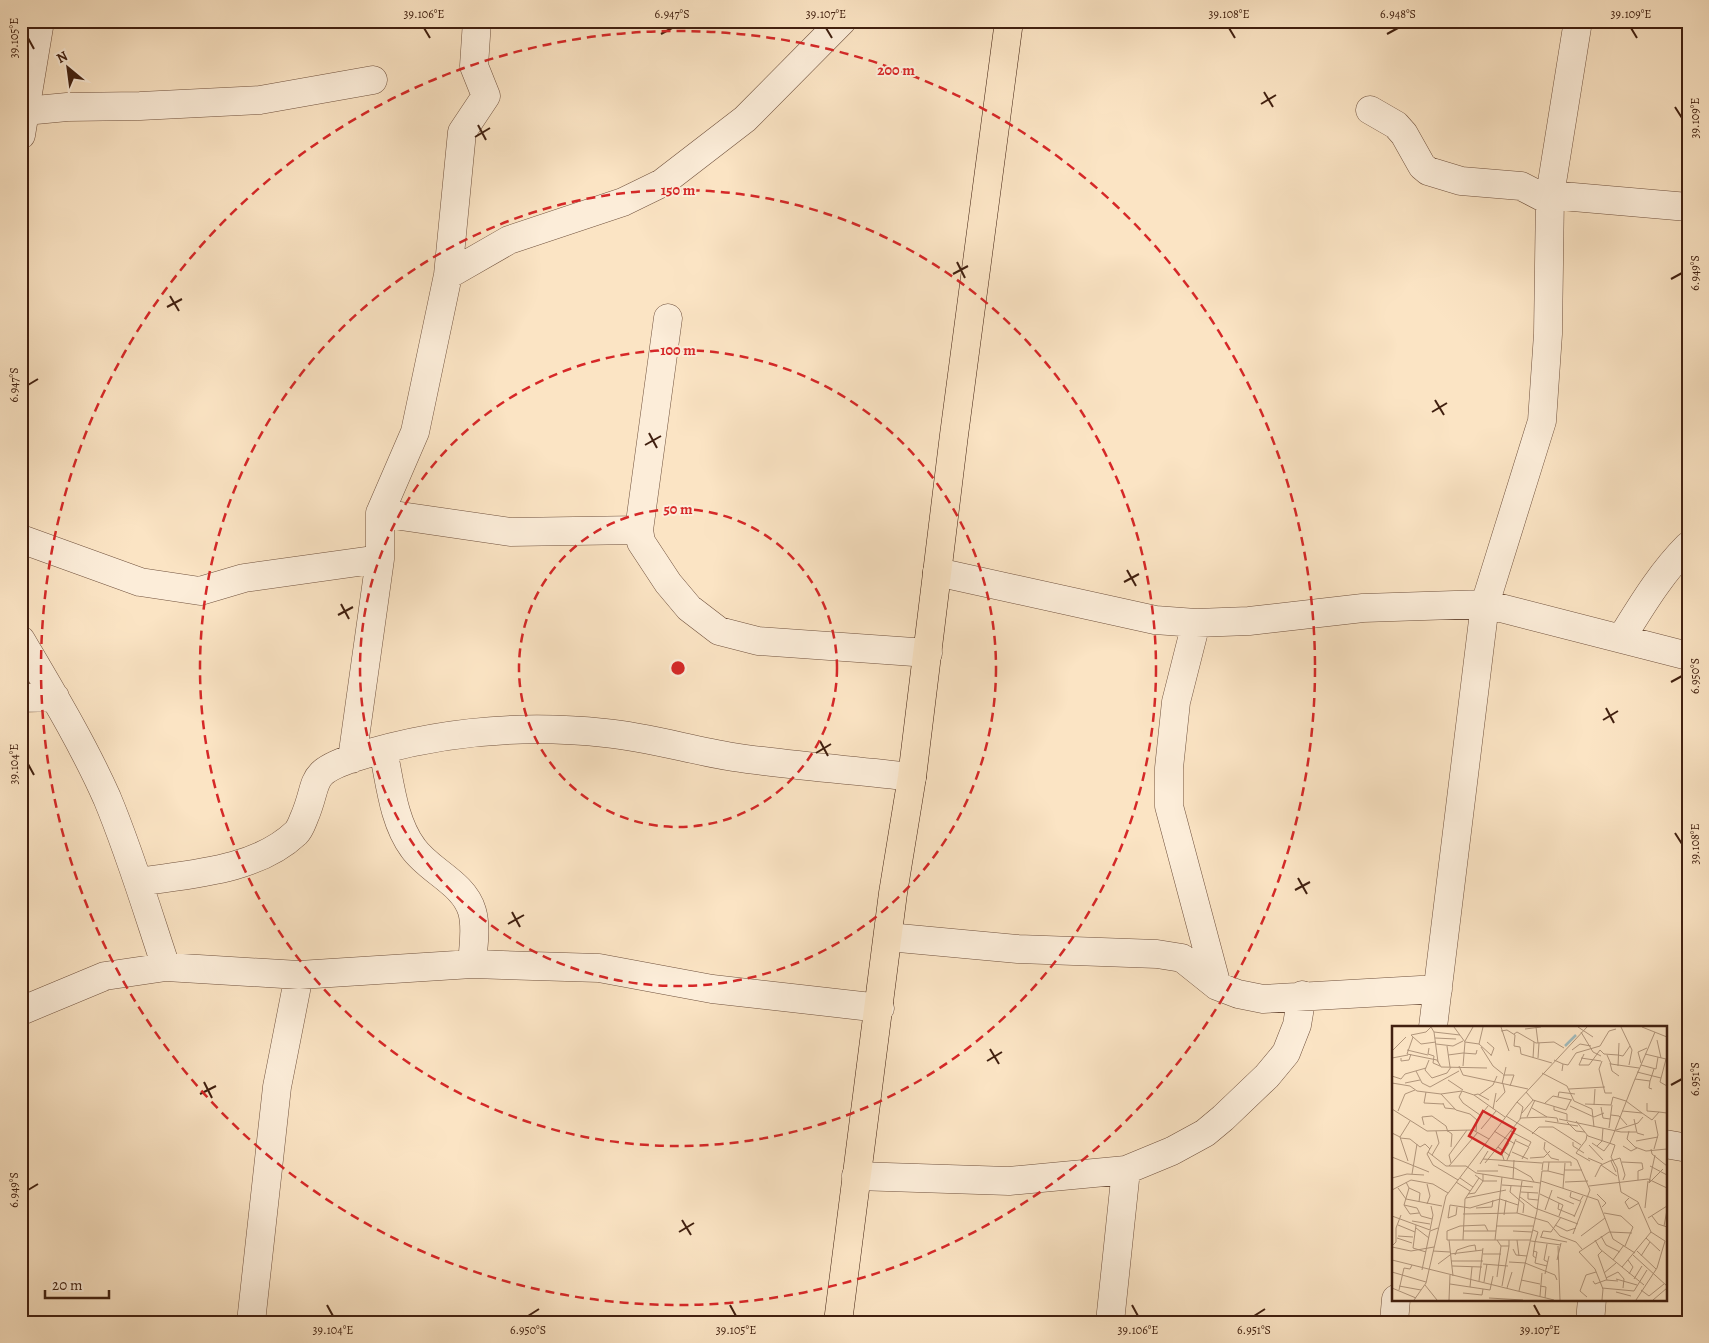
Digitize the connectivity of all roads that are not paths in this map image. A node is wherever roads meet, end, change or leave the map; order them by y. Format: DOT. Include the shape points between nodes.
graph roads {
  1 [pos="40,21"];
  2 [pos="477,21"];
  3 [pos="842,21"];
  4 [pos="1009,21"];
  5 [pos="1578,21"];
  6 [pos="373,80"];
  7 [pos="1370,110"];
  8 [pos="23,123"];
  9 [pos="1550,198"];
  10 [pos="1688,207"];
  11 [pos="448,275"];
  12 [pos="668,318"];
  13 [pos="380,513"];
  14 [pos="639,530"];
  15 [pos="21,539"];
  16 [pos="1688,546"];
  17 [pos="380,559"];
  18 [pos="937,572"];
  19 [pos="1485,604"];
  20 [pos="1196,623"];
  21 [pos="1622,637"];
  22 [pos="21,640"];
  23 [pos="928,653"];
  24 [pos="1688,656"];
  25 [pos="21,698"];
  26 [pos="54,698"];
  27 [pos="383,750"];
  28 [pos="352,759"];
  29 [pos="912,777"];
  30 [pos="138,882"];
  31 [pos="888,936"];
  32 [pos="472,964"];
  33 [pos="166,967"];
  34 [pos="300,975"];
  35 [pos="1217,986"];
  36 [pos="1438,989"];
  37 [pos="1302,995"];
  38 [pos="880,1008"];
  39 [pos="21,1012"];
  40 [pos="1433,1026"];
  41 [pos="1666,1144"];
  42 [pos="1688,1148"];
  43 [pos="1126,1170"];
  44 [pos="856,1176"];
  45 [pos="1396,1300"];
  46 [pos="1592,1300"];
  47 [pos="252,1322"];
  48 [pos="838,1322"];
  49 [pos="1110,1322"];
  50 [pos="1394,1322"];
  51 [pos="1590,1322"];
  1 -- 8 [label="street"];
  2 -- 11 [label="street" via="474,66 486,96 462,132"];
  3 -- 11 [label="street" via="745,119 662,183 623,202 509,240"];
  4 -- 18 [label="main road"];
  5 -- 9 [label="street"];
  6 -- 8 [label="street" via="260,100 67,107"];
  7 -- 9 [label="street" via="1396,124 1428,171 1461,181 1520,186"];
  9 -- 10 [label="street"];
  9 -- 19 [label="street" via="1548,334 1542,421"];
  11 -- 13 [label="street" via="415,432"];
  12 -- 14 [label="street"];
  13 -- 14 [label="street" via="510,532"];
  13 -- 17 [label="street"];
  14 -- 23 [label="street" via="641,542 668,583 689,608 718,631 758,641"];
  15 -- 17 [label="street" via="140,582 200,591 244,578"];
  16 -- 21 [label="street" via="1647,596"];
  17 -- 28 [label="street"];
  18 -- 20 [label="street" via="1155,620"];
  18 -- 23 [label="main road"];
  19 -- 20 [label="street" via="1363,608 1249,621"];
  19 -- 21 [label="street"];
  19 -- 36 [label="street"];
  20 -- 35 [label="street" via="1176,702 1169,768 1169,806"];
  21 -- 24 [label="street"];
  22 -- 26 [label="street"];
  23 -- 29 [label="main road"];
  25 -- 26 [label="street"];
  26 -- 30 [label="street" via="106,797"];
  27 -- 28 [label="street"];
  27 -- 29 [label="street" via="435,736 524,728 606,733 734,757"];
  27 -- 32 [label="street" via="398,817 412,848 462,892 472,911"];
  28 -- 30 [label="street" via="324,770 318,777 298,831 270,851 244,862 211,870"];
  29 -- 31 [label="main road"];
  30 -- 33 [label="street"];
  31 -- 35 [label="street" via="1018,948 1156,954 1182,958"];
  31 -- 38 [label="main road"];
  32 -- 34 [label="street"];
  32 -- 38 [label="street" via="599,968 712,989"];
  33 -- 34 [label="street"];
  33 -- 39 [label="street" via="105,976"];
  34 -- 47 [label="street" via="278,1087"];
  35 -- 37 [label="street" via="1263,999"];
  36 -- 37 [label="street"];
  36 -- 40 [label="street"];
  37 -- 43 [label="street" via="1297,1025 1286,1053 1267,1076 1206,1133"];
  38 -- 44 [label="main road"];
  41 -- 42 [label="street"];
  43 -- 44 [label="street" via="1009,1181"];
  43 -- 49 [label="street"];
  44 -- 48 [label="main road"];
  45 -- 50 [label="street"];
  46 -- 51 [label="street"];
}
